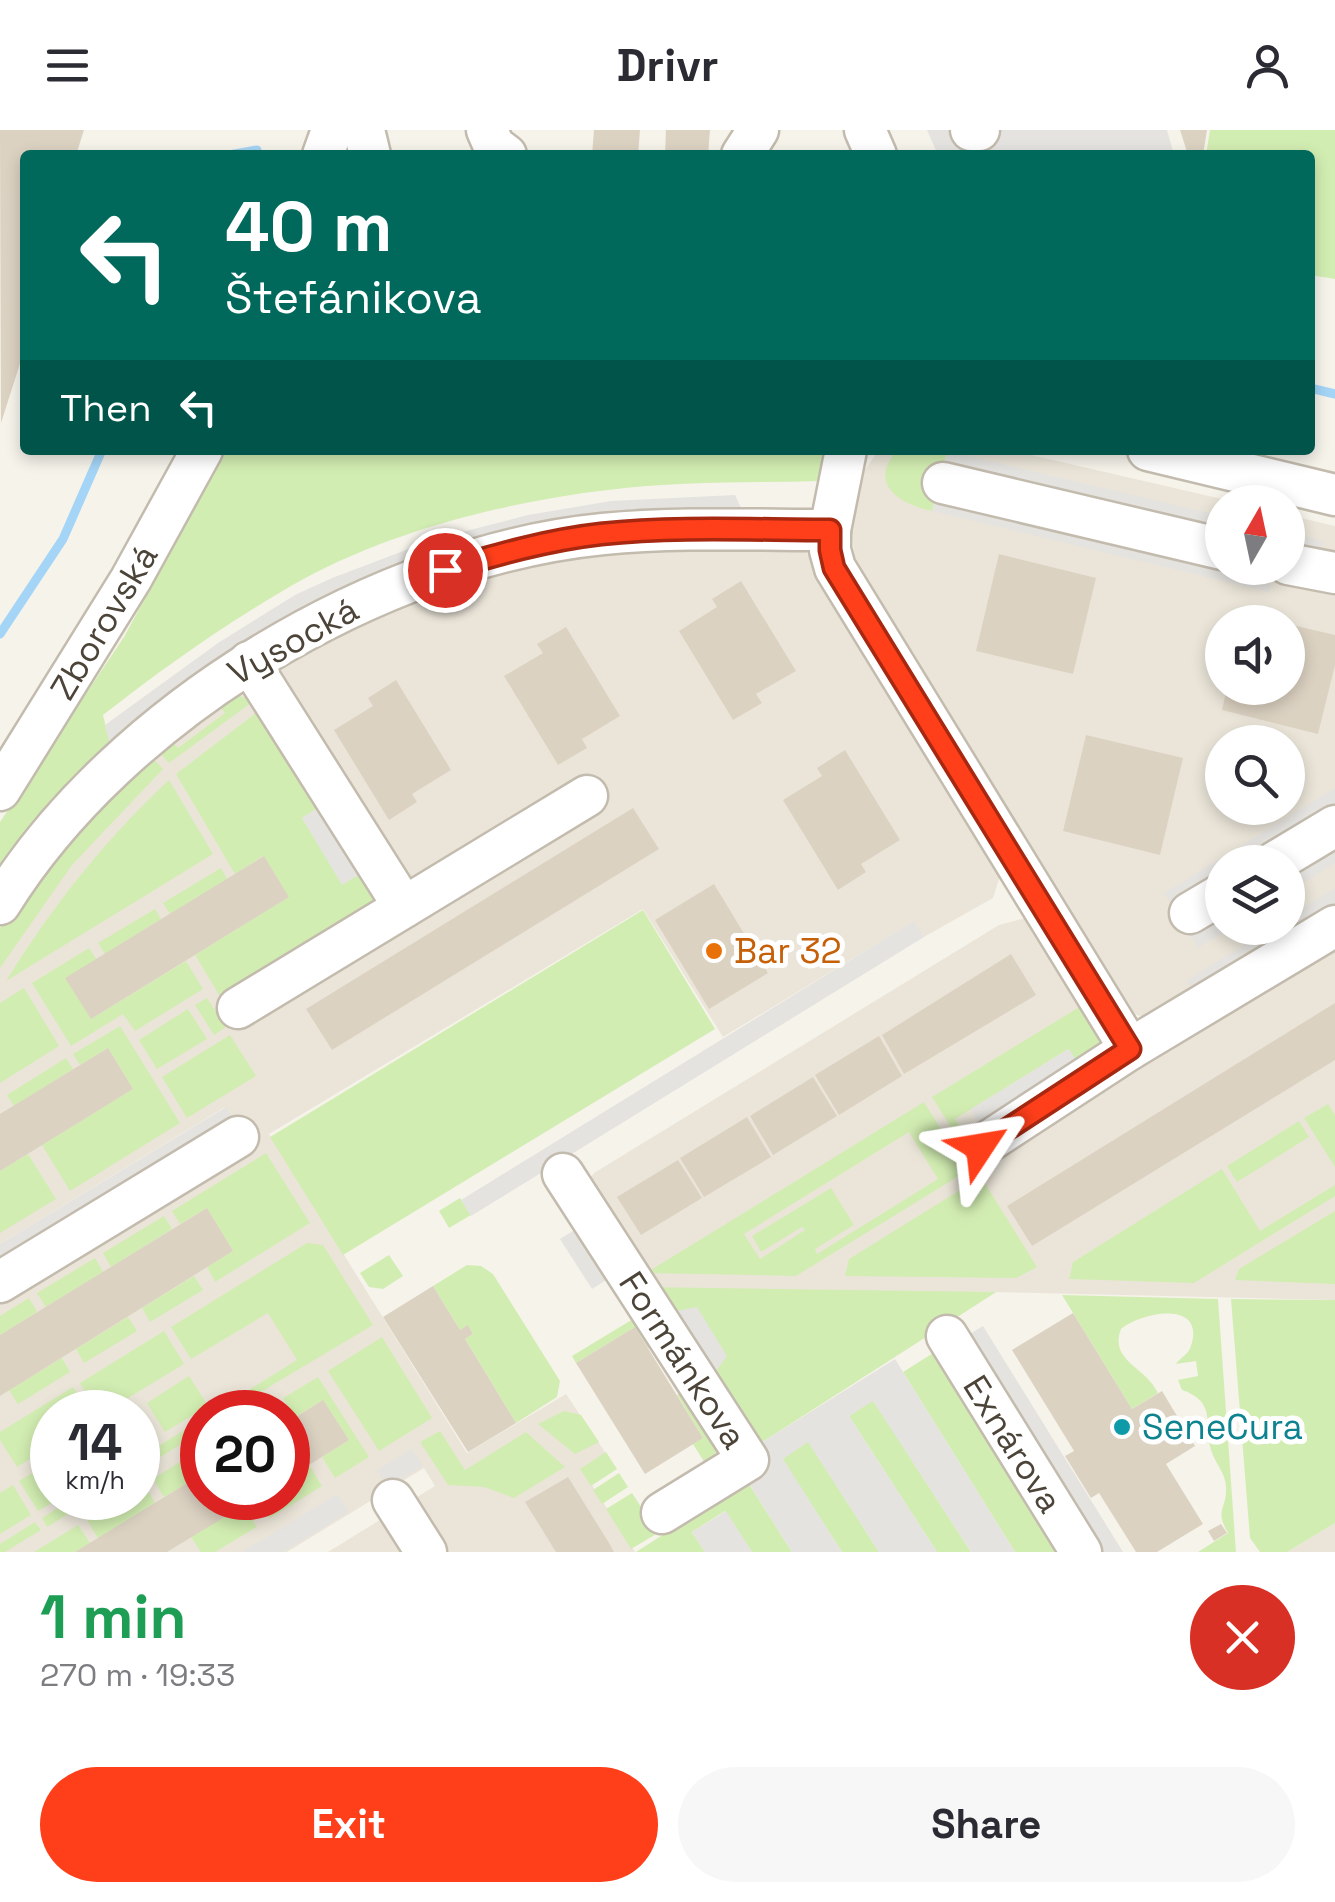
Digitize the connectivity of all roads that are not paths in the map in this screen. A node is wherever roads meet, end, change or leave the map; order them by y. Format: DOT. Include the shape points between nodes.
graph roads {
  1 [pos="971,130"];
  2 [pos="979,130"];
  3 [pos="199,455"];
  4 [pos="845,455"];
  5 [pos="1169,455"];
  6 [pos="944,482"];
  7 [pos="1335,495"];
  8 [pos="830,530"];
  9 [pos="1205,545"];
  10 [pos="1305,567"];
  11 [pos="1335,573"];
  12 [pos="249,662"];
  13 [pos="0,790"];
  14 [pos="587,796"];
  15 [pos="1335,826"];
  16 [pos="1303,845"];
  17 [pos="0,904"];
  18 [pos="404,907"];
  19 [pos="1335,926"];
  20 [pos="238,1008"];
  21 [pos="1130,1049"];
  22 [pos="238,1138"];
  23 [pos="980,1147"];
  24 [pos="564,1174"];
  25 [pos="0,1282"];
  26 [pos="947,1336"];
  27 [pos="394,1500"];
  28 [pos="662,1514"];
  29 [pos="426,1552"];
  30 [pos="1080,1552"];
  1 -- 2 [label="street"];
  3 -- 13 [label="street, Zborovská"];
  4 -- 8 [label="street"];
  5 -- 7 [label="street"];
  6 -- 9 [label="street"];
  8 -- 12 [label="street, Vysocká" via="601,534 520,548 377,596"];
  8 -- 21 [label="street" via="834,568"];
  10 -- 11 [label="street"];
  12 -- 17 [label="street, Vysocká" via="191,700 96,784"];
  12 -- 18 [label="street"];
  14 -- 18 [label="street"];
  15 -- 16 [label="street"];
  18 -- 20 [label="street"];
  19 -- 21 [label="street"];
  21 -- 23 [label="street"];
  22 -- 25 [label="street"];
  24 -- 28 [label="street, Formánkova" via="748,1460"];
  26 -- 30 [label="street, Exnárova"];
  27 -- 29 [label="street"];
}
